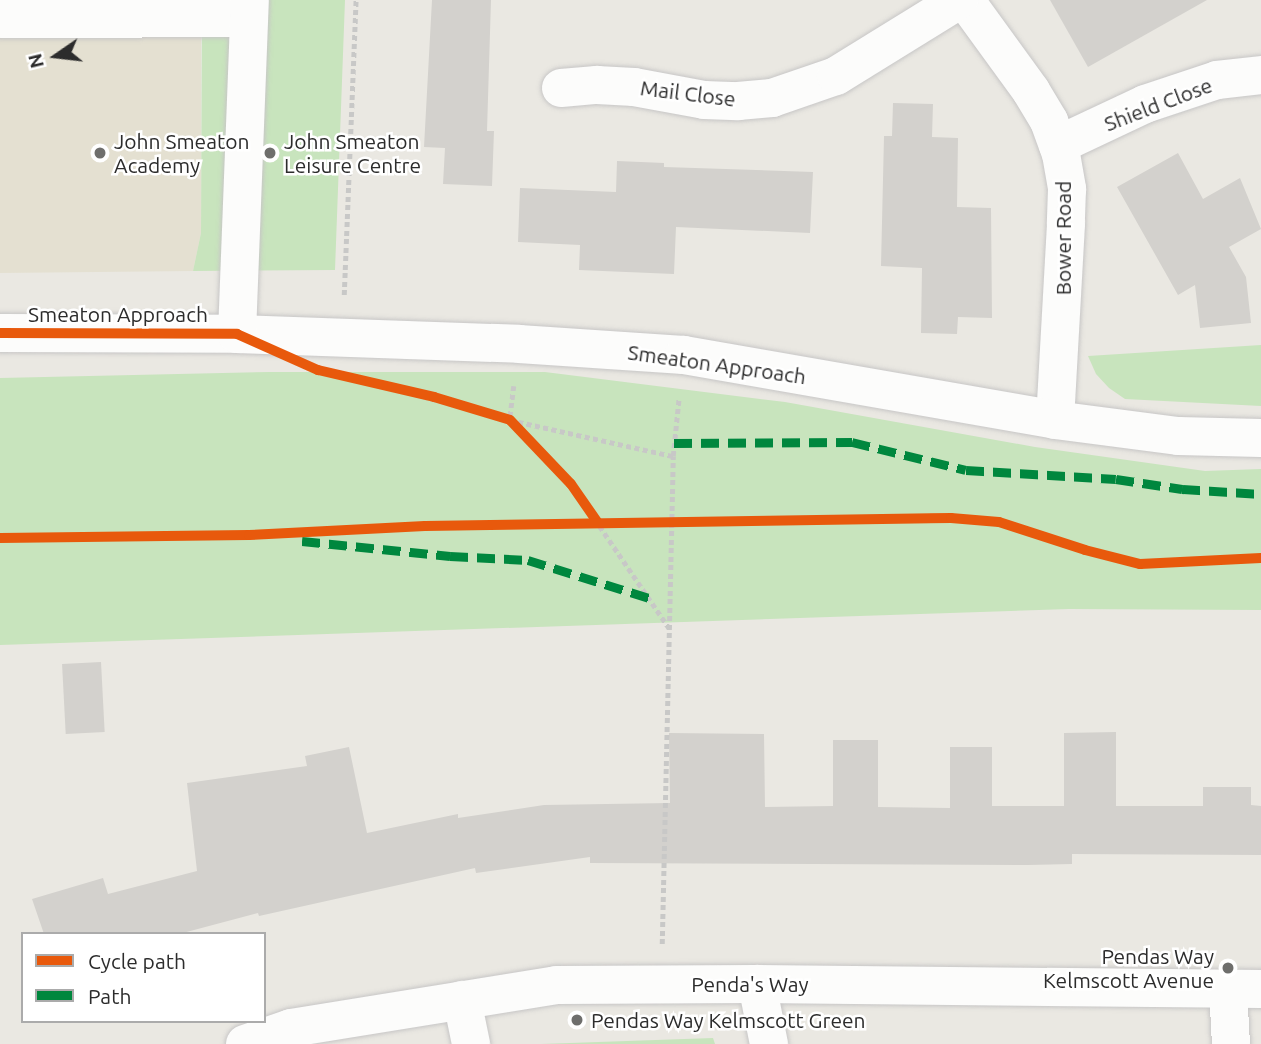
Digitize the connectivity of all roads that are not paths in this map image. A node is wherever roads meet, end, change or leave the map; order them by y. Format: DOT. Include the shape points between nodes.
graph roads {
  1 [pos="959,0"];
  2 [pos="965,0"];
  3 [pos="249,9"];
  4 [pos="0,19"];
  5 [pos="1261,75"];
  6 [pos="561,88"];
  7 [pos="1058,145"];
  8 [pos="0,333"];
  9 [pos="237,334"];
  10 [pos="1055,420"];
  11 [pos="1261,438"];
  12 [pos="757,984"];
  13 [pos="1245,989"];
  14 [pos="462,1000"];
  15 [pos="245,1044"];
  16 [pos="471,1044"];
  17 [pos="769,1044"];
  18 [pos="1231,1044"];
  1 -- 6 [label="street, Mail Close" via="836,76 772,98 705,100 622,86"];
  2 -- 7 [label="street, Bower Road" via="1031,91"];
  3 -- 4 [label="street"];
  3 -- 9 [label="street"];
  5 -- 7 [label="street, Shield Close" via="1217,80 1145,104"];
  7 -- 10 [label="street, Bower Road" via="1067,189"];
  8 -- 9 [label="street, Smeaton Approach"];
  9 -- 10 [label="street, Smeaton Approach" via="684,355"];
  10 -- 11 [label="street, Smeaton Approach" via="1178,436"];
  12 -- 13 [label="street, Penda's Way"];
  12 -- 14 [label="street, Penda's Way" via="556,985"];
  12 -- 17 [label="street"];
  13 -- 18 [label="street"];
  14 -- 15 [label="street, Penda's Way" via="291,1028"];
  14 -- 16 [label="street"];
}
